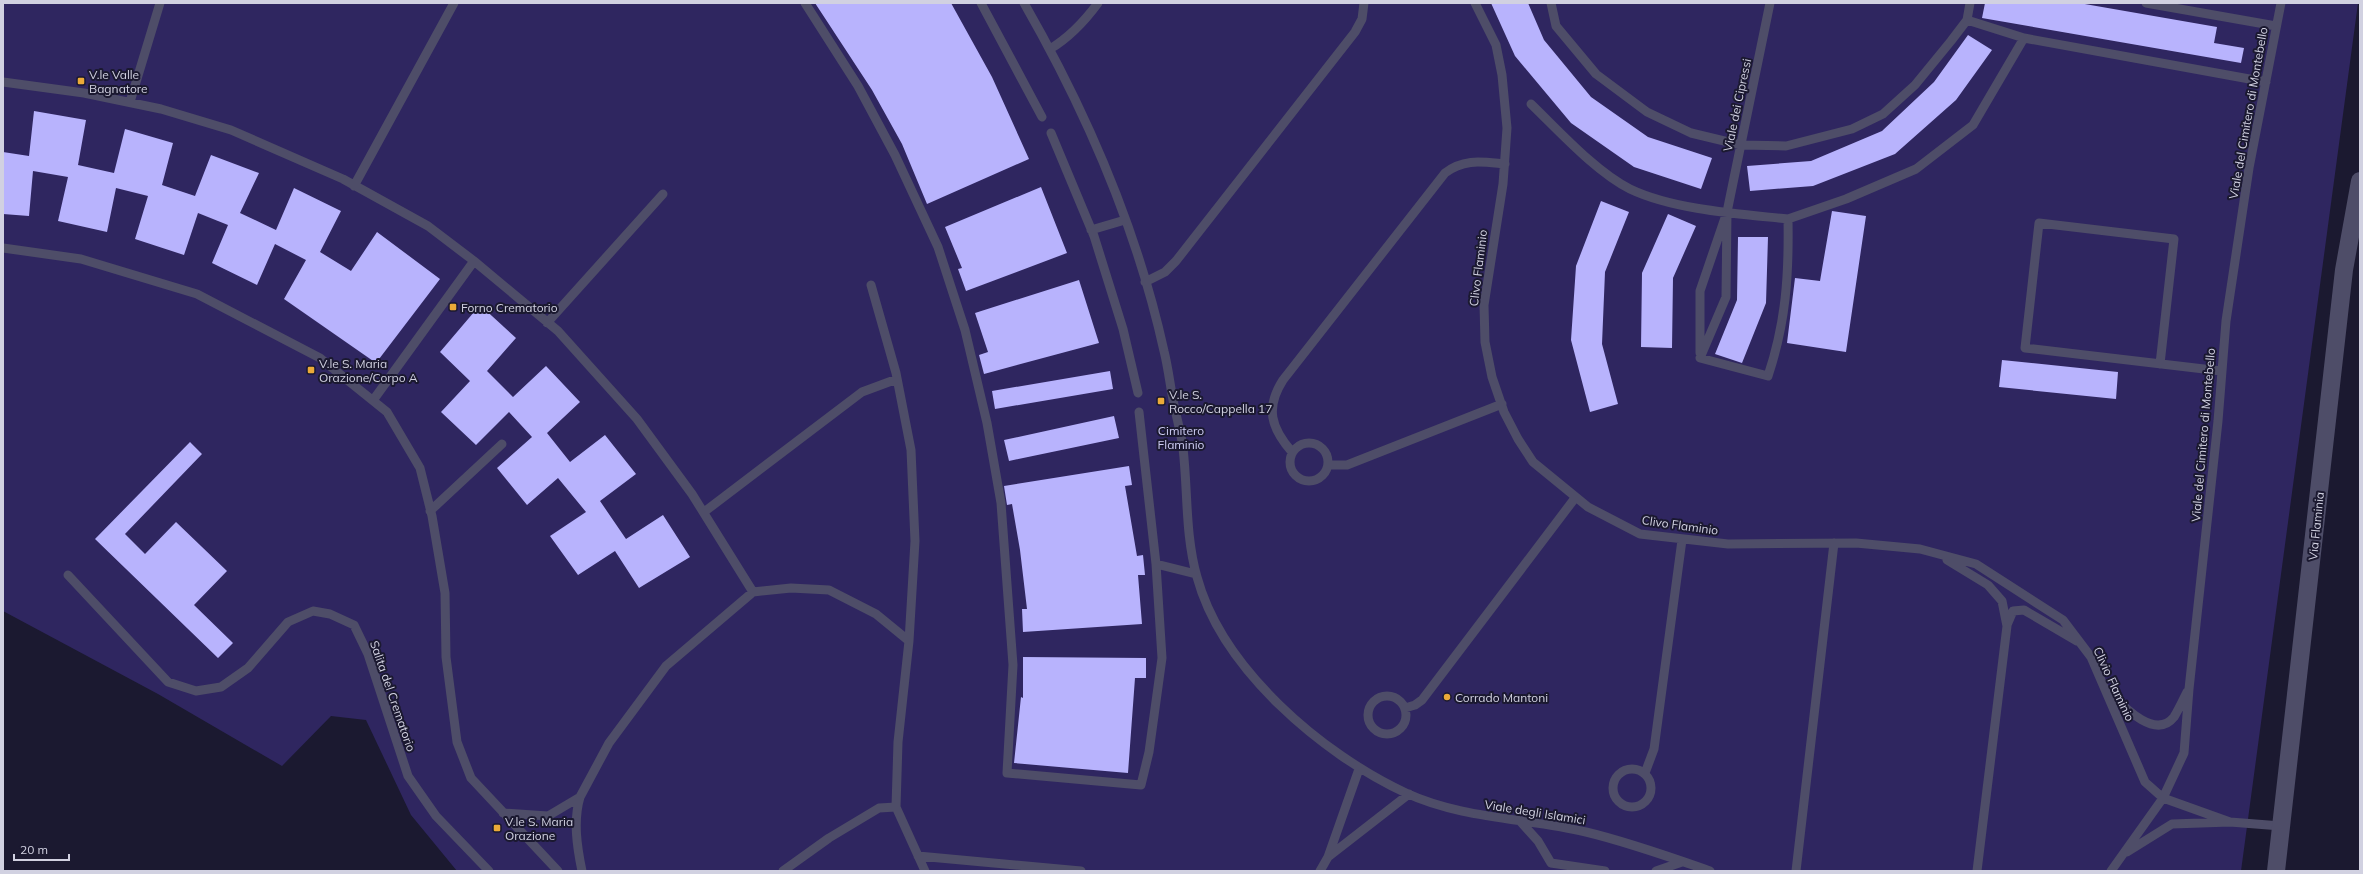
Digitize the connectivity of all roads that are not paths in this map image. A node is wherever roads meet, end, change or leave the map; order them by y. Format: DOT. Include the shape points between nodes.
graph roads {
  1 [pos="160,3"];
  2 [pos="454,3"];
  3 [pos="805,3"];
  4 [pos="981,3"];
  5 [pos="1024,3"];
  6 [pos="1098,3"];
  7 [pos="1364,3"];
  8 [pos="1475,3"];
  9 [pos="1552,3"];
  10 [pos="1770,3"];
  11 [pos="1970,3"];
  12 [pos="2146,3"];
  13 [pos="2280,3"];
  14 [pos="1967,20"];
  15 [pos="2276,26"];
  16 [pos="2024,38"];
  17 [pos="1050,50"];
  18 [pos="3,82"];
  19 [pos="2266,82"];
  20 [pos="130,102"];
  21 [pos="1531,104"];
  22 [pos="1042,117"];
  23 [pos="1051,133"];
  24 [pos="1741,145"];
  25 [pos="1505,164"];
  26 [pos="2360,181"];
  27 [pos="354,186"];
  28 [pos="663,194"];
  29 [pos="1727,212"];
  30 [pos="1788,219"];
  31 [pos="1125,220"];
  32 [pos="1091,230"];
  33 [pos="3,248"];
  34 [pos="474,260"];
  35 [pos="1145,282"];
  36 [pos="871,285"];
  37 [pos="547,323"];
  38 [pos="1700,358"];
  39 [pos="2160,364"];
  40 [pos="2221,372"];
  41 [pos="897,379"];
  42 [pos="1138,393"];
  43 [pos="374,399"];
  44 [pos="1502,404"];
  45 [pos="1139,412"];
  46 [pos="502,444"];
  47 [pos="1292,452"];
  48 [pos="1328,465"];
  49 [pos="1575,498"];
  50 [pos="430,511"];
  51 [pos="704,512"];
  52 [pos="1682,540"];
  53 [pos="1834,543"];
  54 [pos="1939,555"];
  55 [pos="1156,564"];
  56 [pos="1196,574"];
  57 [pos="68,575"];
  58 [pos="754,592"];
  59 [pos="2007,626"];
  60 [pos="909,641"];
  61 [pos="2081,643"];
  62 [pos="2188,688"];
  63 [pos="2105,689"];
  64 [pos="1405,708"];
  65 [pos="1359,769"];
  66 [pos="1645,773"];
  67 [pos="1409,794"];
  68 [pos="580,797"];
  69 [pos="2163,798"];
  70 [pos="896,807"];
  71 [pos="503,813"];
  72 [pos="1520,821"];
  73 [pos="2230,822"];
  74 [pos="2281,826"];
  75 [pos="2122,854"];
  76 [pos="918,856"];
  77 [pos="1328,857"];
  78 [pos="1682,862"];
  79 [pos="490,871"];
  80 [pos="558,871"];
  81 [pos="582,871"];
  82 [pos="783,871"];
  83 [pos="925,871"];
  84 [pos="1080,871"];
  85 [pos="1320,871"];
  86 [pos="1605,871"];
  87 [pos="1656,871"];
  88 [pos="1710,871"];
  89 [pos="1796,871"];
  90 [pos="1977,871"];
  91 [pos="2111,871"];
  92 [pos="2276,871"];
  1 -- 20 [label="lane"];
  2 -- 27 [label="lane"];
  3 -- 55 [label="lane" via="858,86 895,155 938,247 965,330 987,423 1001,503 1013,665 1007,773 1141,785 1149,752 1162,658"];
  4 -- 22 [label="lane"];
  5 -- 17 [label="lane, Viale degli Islamici"];
  6 -- 17 [label="lane" via="1080,26"];
  7 -- 35 [label="lane" via="1362,19 1355,32 1176,261 1165,272"];
  8 -- 25 [label="lane, Clivo Flaminio" via="1496,45 1502,75 1507,128"];
  9 -- 24 [label="lane" via="1556,26 1596,74 1640,107 1691,133"];
  10 -- 24 [label="lane, Viale dei Cipressi"];
  11 -- 14 [label="lane"];
  12 -- 15 [label="lane"];
  13 -- 15 [label="lane, Viale del Cimitero di Montebello"];
  14 -- 16 [label="lane"];
  14 -- 24 [label="lane" via="1915,85 1883,114 1852,129 1786,146"];
  15 -- 19 [label="lane, Viale del Cimitero di Montebello"];
  16 -- 19 [label="lane"];
  16 -- 30 [label="lane" via="1973,125 1916,169 1846,199"];
  17 -- 31 [label="lane, Viale degli Islamici" via="1106,169"];
  18 -- 20 [label="lane"];
  19 -- 40 [label="lane, Viale del Cimitero di Montebello" via="2249,168"];
  20 -- 27 [label="lane" via="231,130 289,154"];
  21 -- 29 [label="lane" via="1606,174 1629,189 1654,199"];
  23 -- 32 [label="lane"];
  24 -- 29 [label="lane, Viale dei Cipressi"];
  25 -- 44 [label="lane, Clivo Flaminio" via="1484,305 1485,342 1492,377"];
  25 -- 47 [label="lane" via="1460,163 1445,173 1283,380 1273,395 1272,415 1276,431"];
  26 -- 74 [label="street, Via Flaminia" via="2344,270"];
  27 -- 34 [label="lane" via="428,226"];
  28 -- 37 [label="lane"];
  29 -- 30 [label="lane"];
  29 -- 38 [label="lane" via="1700,291"];
  29 -- 38 [label="lane" via="1726,297"];
  30 -- 38 [label="lane" via="1789,264 1786,308 1779,343 1768,376"];
  31 -- 32 [label="lane"];
  31 -- 35 [label="lane, Viale degli Islamici"];
  32 -- 42 [label="lane" via="1123,329"];
  33 -- 43 [label="lane" via="82,259 197,294 320,358"];
  34 -- 37 [label="lane"];
  34 -- 43 [label="lane"];
  35 -- 56 [label="lane, Viale degli Islamici" via="1164,350 1183,447 1189,530"];
  36 -- 41 [label="lane"];
  37 -- 51 [label="lane" via="558,331 637,419"];
  39 -- 39 [label="lane" via="2174,239 2039,223 2025,348"];
  39 -- 40 [label="lane"];
  40 -- 62 [label="lane, Viale del Cimitero di Montebello" via="2218,421"];
  41 -- 51 [label="lane" via="862,392"];
  41 -- 60 [label="lane" via="912,465 915,541"];
  43 -- 50 [label="lane" via="387,412 420,468"];
  44 -- 48 [label="lane" via="1347,465"];
  44 -- 49 [label="lane, Clivo Flaminio" via="1518,439 1533,462"];
  45 -- 55 [label="lane"];
  46 -- 50 [label="lane"];
  47 -- 48 [label="lane" via="1302,443 1315,443 1326,452"];
  47 -- 48 [label="lane" via="1290,464 1294,475 1299,479 1318,479"];
  49 -- 52 [label="lane, Clivo Flaminio" via="1640,534"];
  49 -- 64 [label="lane" via="1422,700"];
  50 -- 71 [label="lane" via="445,593 446,657 457,742 471,778"];
  51 -- 58 [label="lane"];
  52 -- 53 [label="lane, Clivo Flaminio" via="1728,544"];
  52 -- 66 [label="lane" via="1654,749"];
  53 -- 54 [label="lane, Clivo Flaminio" via="1920,549"];
  53 -- 89 [label="lane"];
  54 -- 59 [label="lane" via="1988,585 2002,600"];
  54 -- 61 [label="lane, Clivio Flaminio" via="1976,564 2063,620"];
  55 -- 56 [label="lane"];
  56 -- 65 [label="lane, Viale degli Islamici" via="1204,603 1252,675 1295,721"];
  57 -- 79 [label="lane, Salita del Crematorio" via="168,682 196,691 221,687 248,668 288,622 313,611 330,614 354,625 368,654 408,776 436,816"];
  58 -- 60 [label="lane" via="791,588 829,590 876,614"];
  58 -- 68 [label="lane" via="666,666 609,742"];
  59 -- 61 [label="lane" via="2013,611 2024,610"];
  59 -- 90 [label="lane"];
  60 -- 70 [label="lane" via="898,742"];
  61 -- 63 [label="lane, Clivio Flaminio" via="2092,657"];
  62 -- 63 [label="lane" via="2173,718 2160,724 2146,723 2128,711"];
  62 -- 69 [label="lane, Viale del Cimitero di Montebello" via="2184,753"];
  63 -- 69 [label="lane, Clivio Flaminio" via="2145,782"];
  64 -- 64 [label="lane" via="1391,696 1379,697 1370,705 1369,724 1379,733 1398,731 1406,721"];
  65 -- 67 [label="lane, Viale degli Islamici"];
  65 -- 77 [label="lane"];
  66 -- 66 [label="lane" via="1633,768 1616,776 1612,789 1618,801 1628,807 1635,807 1646,801 1650,796 1651,784"];
  67 -- 72 [label="lane, Viale degli Islamici" via="1470,813"];
  67 -- 77 [label="lane"];
  68 -- 71 [label="lane" via="548,816"];
  68 -- 81 [label="lane" via="575,813"];
  69 -- 73 [label="lane"];
  69 -- 75 [label="lane, Viale del Cimitero di Montebello"];
  70 -- 76 [label="lane"];
  70 -- 82 [label="lane" via="879,808"];
  71 -- 80 [label="lane"];
  72 -- 78 [label="lane, Viale degli Islamici" via="1586,832"];
  72 -- 86 [label="lane" via="1538,841 1551,863"];
  73 -- 74 [label="lane"];
  73 -- 75 [label="lane" via="2172,824"];
  74 -- 92 [label="street, Via Flaminia"];
  75 -- 91 [label="lane"];
  76 -- 83 [label="lane"];
  76 -- 84 [label="lane"];
  77 -- 85 [label="lane"];
  78 -- 87 [label="lane"];
  78 -- 88 [label="lane, Viale degli Islamici"];
}
